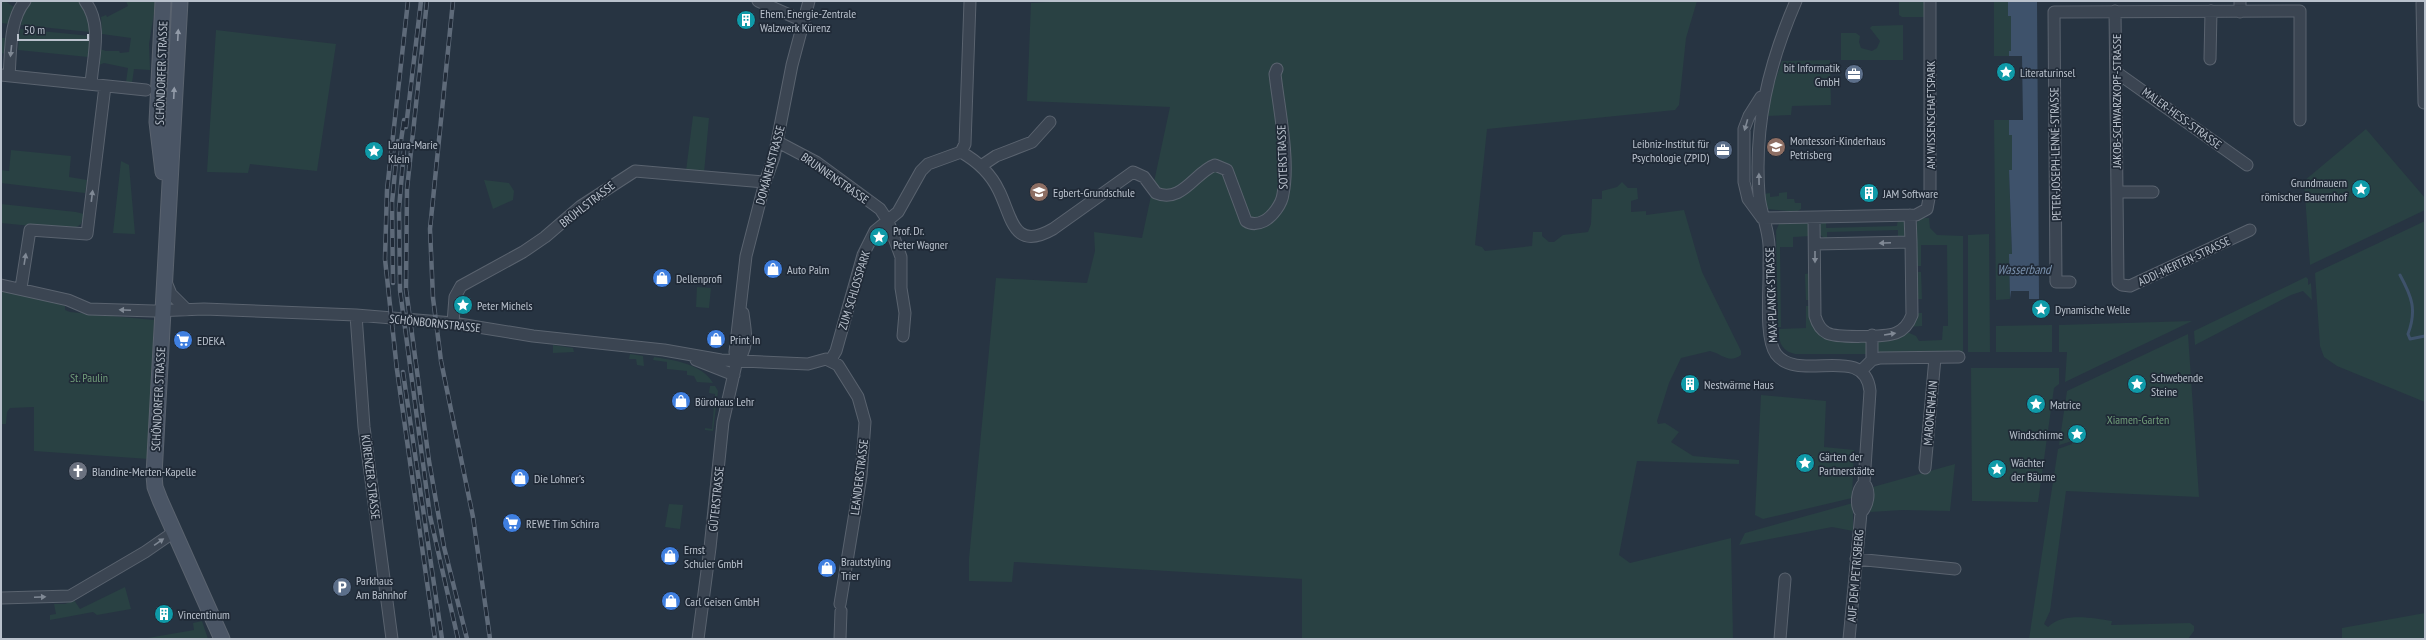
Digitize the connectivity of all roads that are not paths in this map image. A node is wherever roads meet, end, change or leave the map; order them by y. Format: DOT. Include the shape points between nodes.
graph roads {
  1 [pos="25,1"];
  2 [pos="85,1"];
  3 [pos="163,1"];
  4 [pos="180,1"];
  5 [pos="758,1"];
  6 [pos="809,1"];
  7 [pos="970,1"];
  8 [pos="1796,1"];
  9 [pos="1930,1"];
  10 [pos="2425,3"];
  11 [pos="2240,6"];
  12 [pos="2115,11"];
  13 [pos="2211,11"];
  14 [pos="803,21"];
  15 [pos="2210,59"];
  16 [pos="1277,68"];
  17 [pos="2116,72"];
  18 [pos="5,75"];
  19 [pos="91,84"];
  20 [pos="105,86"];
  21 [pos="146,90"];
  22 [pos="2424,103"];
  23 [pos="2300,120"];
  24 [pos="158,122"];
  25 [pos="1050,122"];
  26 [pos="173,124"];
  27 [pos="778,142"];
  28 [pos="961,152"];
  29 [pos="2247,165"];
  30 [pos="981,166"];
  31 [pos="765,182"];
  32 [pos="2117,192"];
  33 [pos="2153,192"];
  34 [pos="1910,215"];
  35 [pos="168,216"];
  36 [pos="1762,218"];
  37 [pos="1814,218"];
  38 [pos="888,221"];
  39 [pos="2250,230"];
  40 [pos="1911,242"];
  41 [pos="1815,244"];
  42 [pos="166,282"];
  43 [pos="2070,282"];
  44 [pos="2118,282"];
  45 [pos="1,285"];
  46 [pos="21,288"];
  47 [pos="164,310"];
  48 [pos="187,310"];
  49 [pos="356,315"];
  50 [pos="453,323"];
  51 [pos="903,336"];
  52 [pos="1872,336"];
  53 [pos="683,354"];
  54 [pos="1959,357"];
  55 [pos="1936,358"];
  56 [pos="737,360"];
  57 [pos="830,360"];
  58 [pos="1872,360"];
  59 [pos="1861,371"];
  60 [pos="734,375"];
  61 [pos="1925,468"];
  62 [pos="174,532"];
  63 [pos="1856,559"];
  64 [pos="1955,569"];
  65 [pos="1785,579"];
  66 [pos="1,598"];
  67 [pos="222,639"];
  68 [pos="392,639"];
  69 [pos="698,639"];
  70 [pos="840,639"];
  71 [pos="1780,639"];
  72 [pos="1849,639"];
  1 -- 18 [label="street, one-way" via="19,9"];
  2 -- 19 [label="street" via="93,11 97,26"];
  3 -- 24 [label="main road, SCHÖNDORFER STRASSE"];
  26 -- 4 [label="main road, SCHÖNDORFER STRASSE, one-way"];
  5 -- 14 [label="street"];
  6 -- 14 [label="street, DOMÄNENSTRASSE"];
  7 -- 28 [label="street" via="967,133"];
  8 -- 36 [label="street, MAX-PLANCK-STRASSE" via="1764,91 1759,124 1759,195"];
  9 -- 34 [label="street, AM WISSENSCHAFTSPARK" via="1929,205 1924,212"];
  10 -- 22 [label="street" via="2422,3"];
  11 -- 13 [label="street"];
  11 -- 23 [label="street" via="2300,11"];
  12 -- 13 [label="street"];
  12 -- 17 [label="street, JAKOB-SCHWARZKOPF-STRASSE"];
  12 -- 43 [label="street, PETER-JOSEPH-LENNÉ-STRASSE" via="2054,12 2056,282"];
  13 -- 15 [label="street"];
  14 -- 27 [label="street, DOMÄNENSTRASSE"];
  16 -- 30 [label="street, SOTERSTRASSE" via="1275,74 1284,163 1283,196 1273,213 1261,222 1253,224 1246,221 1230,174 1223,167 1215,165 1187,187 1167,195 1156,193 1144,177 1133,172 1053,229 1040,236 1028,236 1018,232 1011,223 999,191"];
  17 -- 29 [label="street, MALER-HESS-STRASSE"];
  17 -- 32 [label="street, JAKOB-SCHWARZKOPF-STRASSE"];
  18 -- 19 [label="street"];
  19 -- 20 [label="street"];
  20 -- 21 [label="street"];
  46 -- 20 [label="street, one-way" via="30,230 87,234"];
  24 -- 26 [label="main road" via="168,128"];
  24 -- 35 [label="main road, SCHÖNDORFER STRASSE"];
  25 -- 30 [label="street" via="1032,142 996,156"];
  26 -- 35 [label="main road, SCHÖNDORFER STRASSE"];
  27 -- 31 [label="street, DOMÄNENSTRASSE"];
  27 -- 38 [label="street, BRUNNENSTRASSE" via="816,162 880,209"];
  28 -- 30 [label="street, SOTERSTRASSE"];
  28 -- 38 [label="street, ZUM SCHLOSSPARK" via="928,164 921,171 898,212"];
  31 -- 50 [label="street, BRÜHLSTRASSE" via="635,171 588,201 523,252 467,281 455,297"];
  31 -- 56 [label="street, DOMÄNENSTRASSE" via="746,256 742,307 735,348"];
  32 -- 33 [label="street"];
  32 -- 44 [label="street, JAKOB-SCHWARZKOPF-STRASSE"];
  34 -- 37 [label="street, AM WISSENSCHAFTSPARK"];
  34 -- 40 [label="street"];
  35 -- 42 [label="main road, SCHÖNDORFER STRASSE"];
  36 -- 37 [label="street, AM WISSENSCHAFTSPARK"];
  36 -- 59 [label="street, MAX-PLANCK-STRASSE" via="1768,238 1770,337 1776,353 1785,362 1794,365 1840,365"];
  37 -- 41 [label="street"];
  38 -- 51 [label="street, BRUNNENSTRASSE" via="901,256 901,288 905,313"];
  38 -- 57 [label="street, ZUM SCHLOSSPARK" via="875,231 863,254 836,351"];
  39 -- 44 [label="street, ADDI-MERTEN-STRASSE" via="2130,286"];
  40 -- 41 [label="street, one-way"];
  52 -- 40 [label="street, one-way" via="1895,333 1903,329 1910,319"];
  41 -- 52 [label="street, one-way" via="1815,312 1819,324 1832,335"];
  42 -- 47 [label="main road, SCHÖNDORFER STRASSE"];
  42 -- 48 [label="street" via="172,294"];
  45 -- 46 [label="street, SCHÖNBORNSTRASSE"];
  47 -- 46 [label="street, SCHÖNBORNSTRASSE, one-way" via="89,309 68,300"];
  47 -- 48 [label="street, SCHÖNBORNSTRASSE"];
  47 -- 62 [label="main road, SCHÖNDORFER STRASSE" via="154,474 155,488"];
  48 -- 49 [label="street, SCHÖNBORNSTRASSE"];
  49 -- 50 [label="street, SCHÖNBORNSTRASSE"];
  49 -- 68 [label="street, KÜRENZER STRASSE" via="364,427"];
  50 -- 53 [label="street, SCHÖNBORNSTRASSE" via="533,336"];
  52 -- 58 [label="street"];
  53 -- 56 [label="street, SCHÖNBORNSTRASSE"];
  53 -- 60 [label="street, SCHÖNBORNSTRASSE"];
  54 -- 55 [label="street"];
  55 -- 58 [label="street"];
  55 -- 61 [label="street, MARONENHAIN"];
  56 -- 57 [label="street" via="808,364"];
  56 -- 60 [label="street, GÜTERSTRASSE"];
  57 -- 70 [label="street, LEANDERSTRASSE" via="838,365 858,397 865,422 861,476 841,608"];
  58 -- 59 [label="street"];
  59 -- 63 [label="street, AUF DEM PETRISBERG" via="1870,391 1864,483 1868,490 1868,500 1861,513"];
  60 -- 69 [label="street, GÜTERSTRASSE" via="723,422"];
  66 -- 62 [label="street, one-way" via="70,596"];
  62 -- 67 [label="main road, SCHÖNDORFER STRASSE"];
  63 -- 64 [label="street"];
  63 -- 72 [label="street, AUF DEM PETRISBERG"];
  65 -- 71 [label="street"];
}
